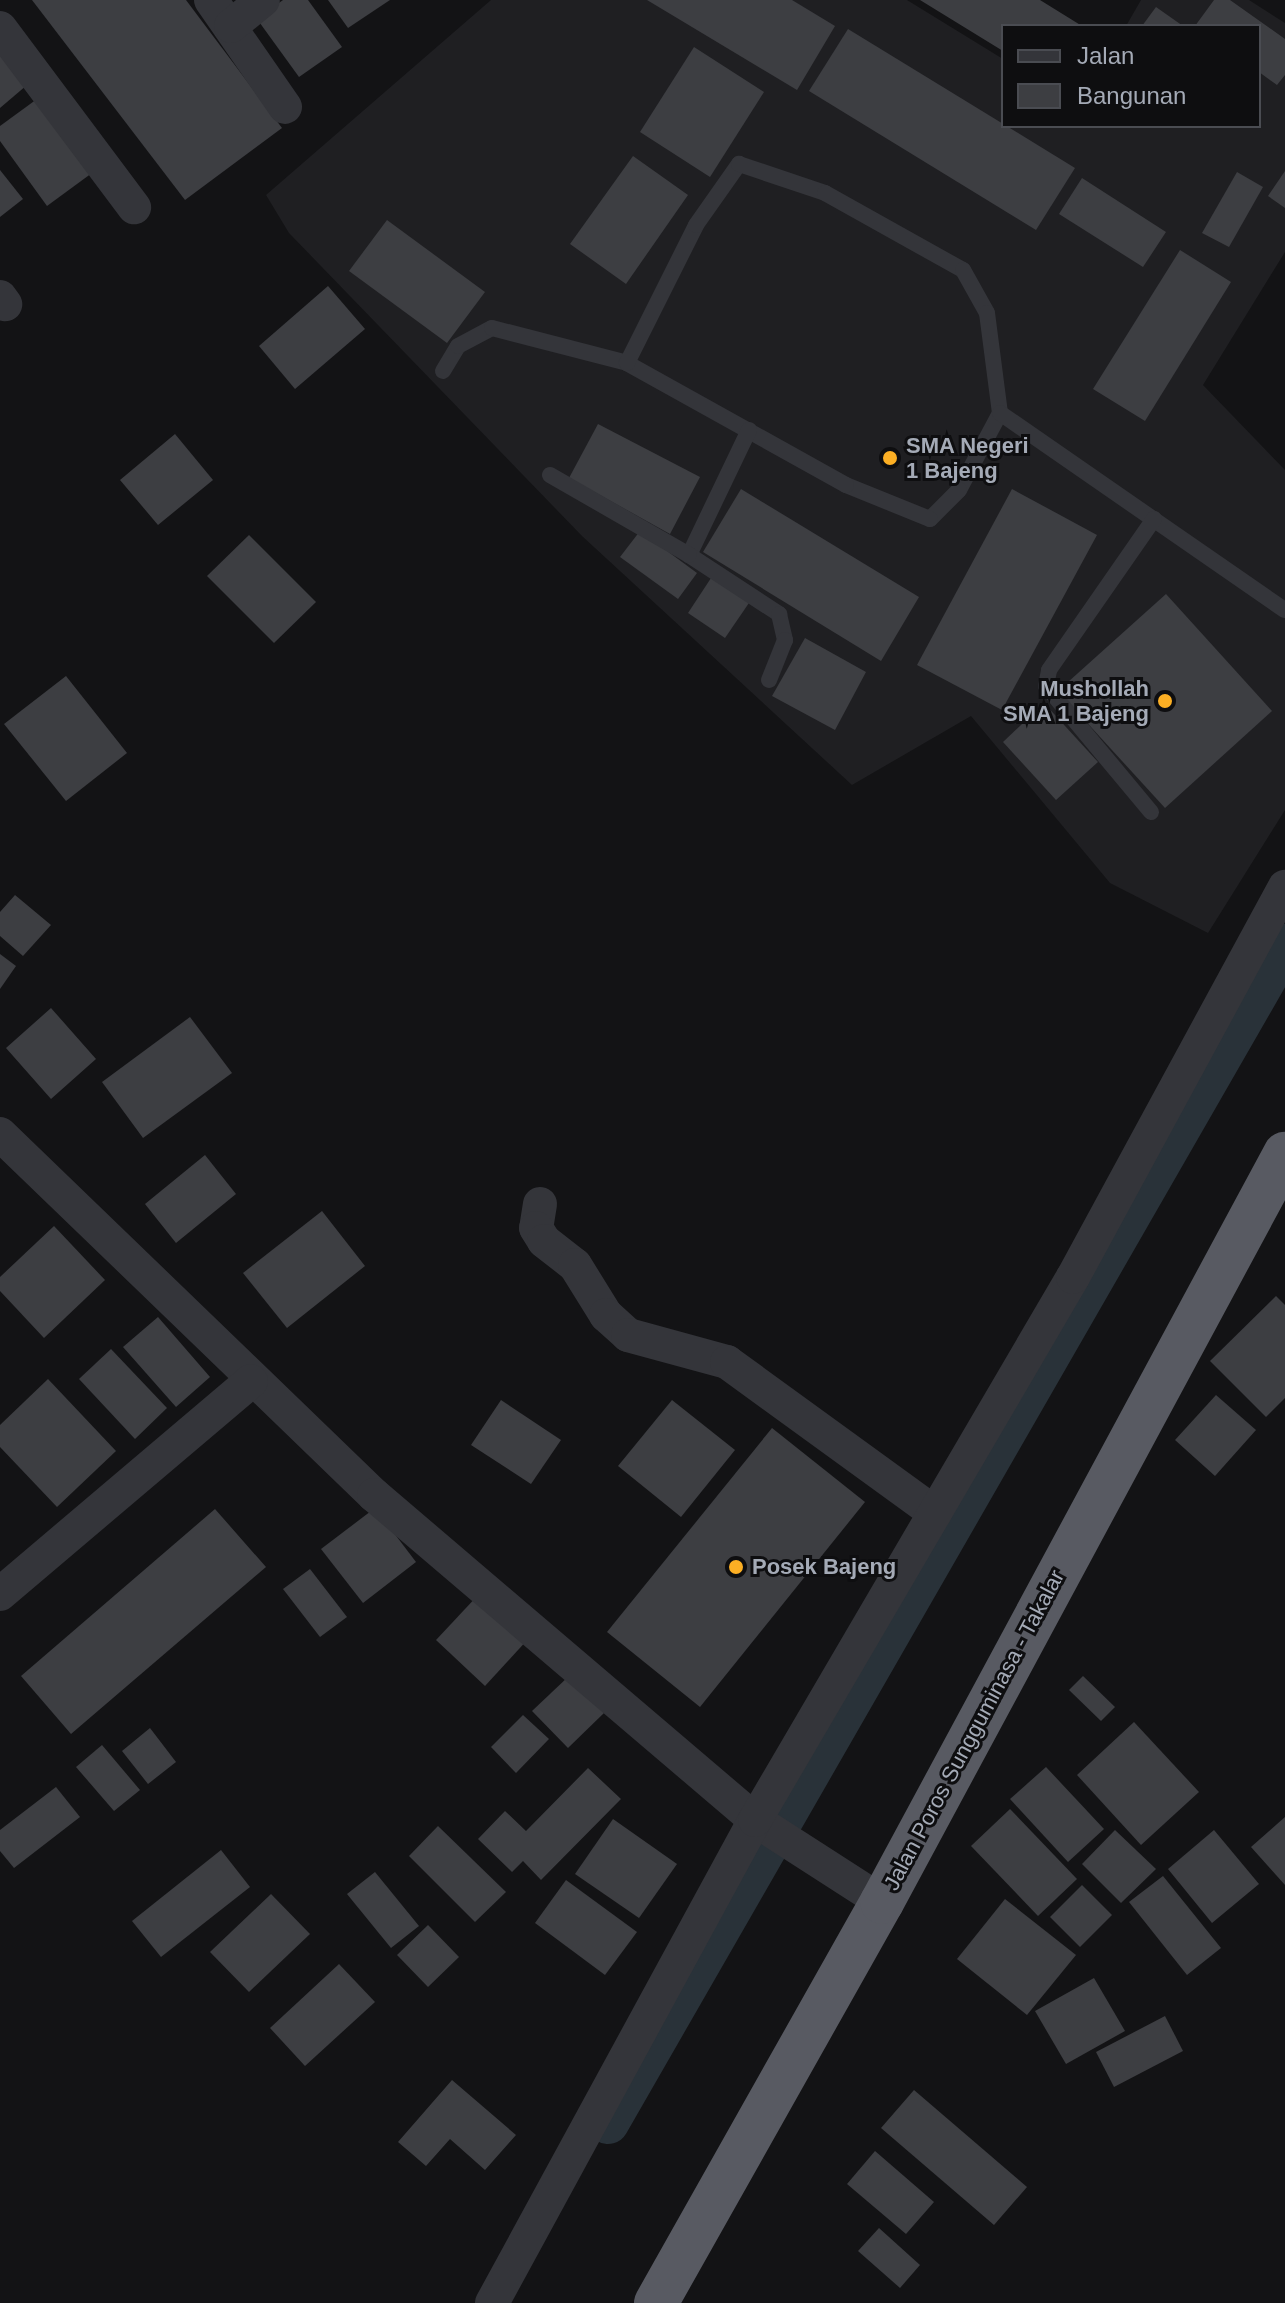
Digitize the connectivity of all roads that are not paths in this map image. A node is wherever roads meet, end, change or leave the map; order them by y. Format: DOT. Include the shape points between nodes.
graph roads {
  1 [pos="263,0"];
  2 [pos="221,13"];
  3 [pos="0,28"];
  4 [pos="285,107"];
  5 [pos="134,207"];
  6 [pos="627,363"];
  7 [pos="443,371"];
  8 [pos="1000,413"];
  9 [pos="749,430"];
  10 [pos="550,475"];
  11 [pos="1154,519"];
  12 [pos="689,555"];
  13 [pos="1285,610"];
  14 [pos="769,680"];
  15 [pos="1151,812"];
  16 [pos="1285,887"];
  17 [pos="0,1134"];
  18 [pos="1285,1154"];
  19 [pos="540,1204"];
  20 [pos="251,1381"];
  21 [pos="935,1513"];
  22 [pos="0,1594"];
  23 [pos="764,1826"];
  24 [pos="882,1902"];
  25 [pos="492,2303"];
  26 [pos="656,2303"];
  1 -- 2 [label="street"];
  2 -- 4 [label="street"];
  3 -- 5 [label="street"];
  6 -- 7 [label="lane" via="492,328 458,346"];
  6 -- 8 [label="lane" via="696,225 739,164 825,193 963,270 987,313"];
  6 -- 9 [label="lane"];
  8 -- 9 [label="lane" via="959,490 930,519 846,485"];
  8 -- 11 [label="lane"];
  9 -- 12 [label="lane"];
  10 -- 12 [label="lane"];
  11 -- 13 [label="lane"];
  11 -- 15 [label="lane" via="1049,670 1046,686"];
  12 -- 14 [label="lane" via="779,614 785,640"];
  16 -- 21 [label="street" via="1073,1277"];
  17 -- 20 [label="street"];
  18 -- 24 [label="highway, Jalan Poros Sungguminasa - Takalar"];
  19 -- 21 [label="street" via="536,1228 544,1241 575,1265 606,1315 628,1335 727,1362"];
  20 -- 22 [label="street"];
  20 -- 23 [label="street"];
  21 -- 23 [label="street"];
  23 -- 24 [label="street"];
  23 -- 25 [label="street"];
  24 -- 26 [label="highway, Jalan Poros Sungguminasa - Takalar"];
}
